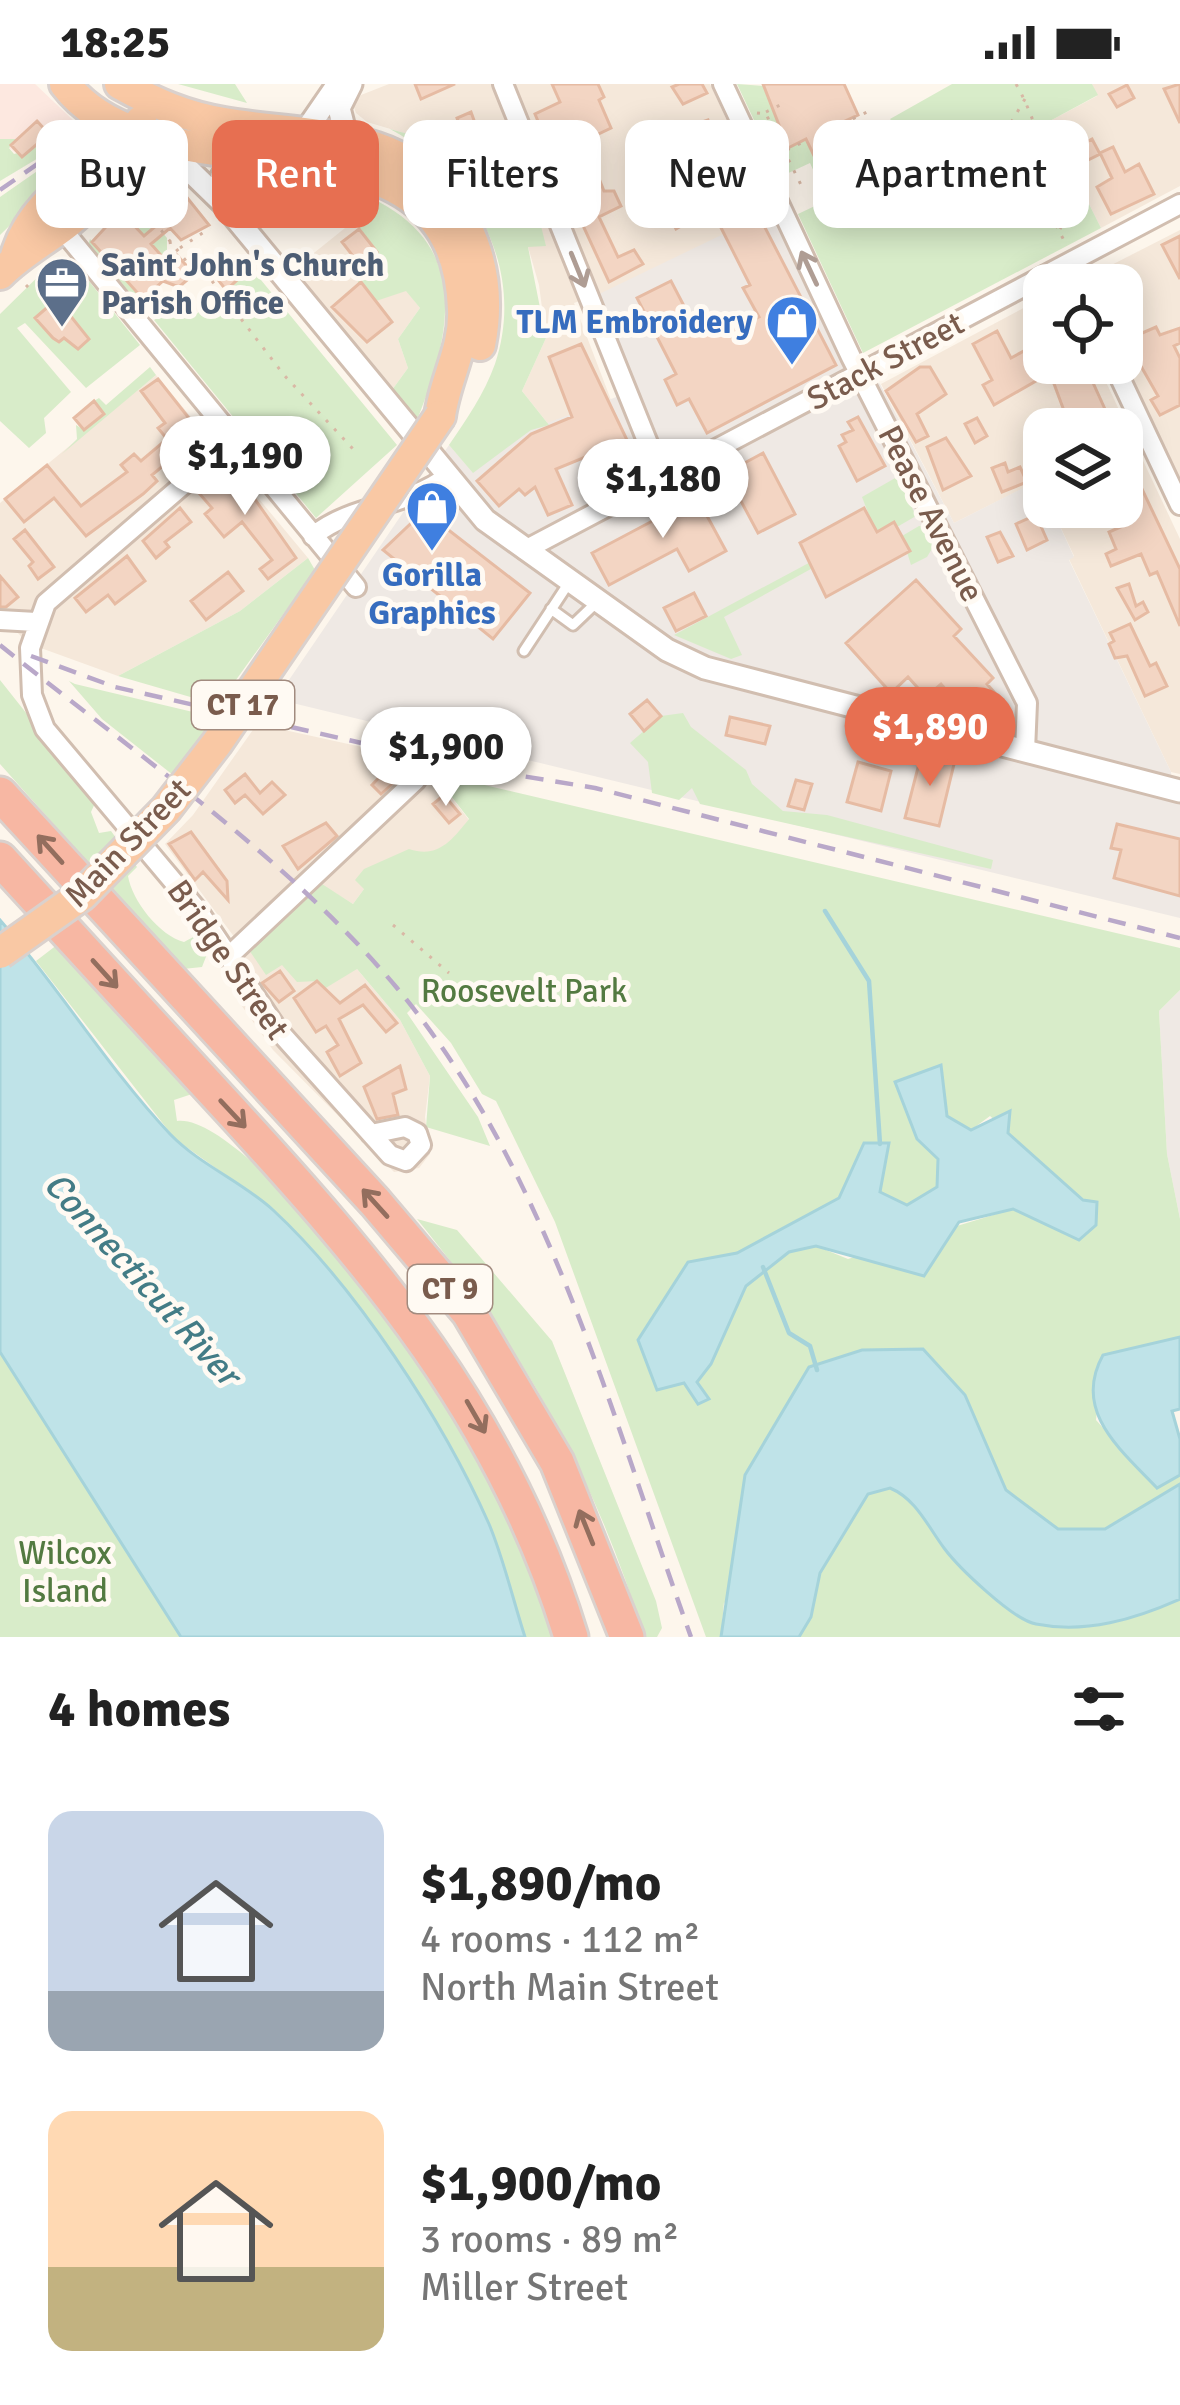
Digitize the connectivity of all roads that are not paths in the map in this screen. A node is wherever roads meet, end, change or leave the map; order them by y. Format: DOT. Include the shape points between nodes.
graph roads {
  1 [pos="65,84"];
  2 [pos="120,84"];
  3 [pos="338,84"];
  4 [pos="351,84"];
  5 [pos="502,84"];
  6 [pos="723,84"];
  7 [pos="153,102"];
  8 [pos="107,120"];
  9 [pos="140,120"];
  10 [pos="214,120"];
  11 [pos="313,120"];
  12 [pos="342,120"];
  13 [pos="379,147"];
  14 [pos="188,169"];
  15 [pos="379,182"];
  16 [pos="212,192"];
  17 [pos="1180,204"];
  18 [pos="36,216"];
  19 [pos="244,228"];
  20 [pos="62,229"];
  21 [pos="1067,256"];
  22 [pos="1069,264"];
  23 [pos="14,273"];
  24 [pos="861,373"];
  25 [pos="1123,384"];
  26 [pos="440,416"];
  27 [pos="235,440"];
  28 [pos="448,476"];
  29 [pos="662,478"];
  30 [pos="1180,505"];
  31 [pos="313,536"];
  32 [pos="525,550"];
  33 [pos="570,581"];
  34 [pos="356,587"];
  35 [pos="598,601"];
  36 [pos="551,609"];
  37 [pos="0,620"];
  38 [pos="36,622"];
  39 [pos="524,651"];
  40 [pos="1025,751"];
  41 [pos="416,780"];
  42 [pos="1180,791"];
  43 [pos="0,794"];
  44 [pos="0,859"];
  45 [pos="0,953"];
  46 [pos="228,957"];
  47 [pos="371,1134"];
  48 [pos="571,1637"];
  49 [pos="627,1637"];
  1 -- 8 [label="highway, Main Street"];
  2 -- 7 [label="highway, Main Street"];
  3 -- 11 [label="street"];
  4 -- 12 [label="street"];
  5 -- 29 [label="street, one-way"];
  24 -- 6 [label="street, Pease Avenue, one-way"];
  7 -- 9 [label="highway"];
  7 -- 10 [label="highway, Main Street / CT 17"];
  13 -- 26 [label="highway, Main Street / CT 17" via="433,179 474,244 484,296 481,341 462,393"];
  14 -- 16 [label="street"];
  15 -- 26 [label="highway, Main Street / CT 17" via="434,225 456,267 464,307 460,350"];
  17 -- 21 [label="street, Stack Street"];
  18 -- 23 [label="highway"];
  19 -- 28 [label="street"];
  20 -- 23 [label="highway"];
  20 -- 27 [label="street"];
  21 -- 22 [label="street"];
  21 -- 24 [label="street, Stack Street"];
  24 -- 29 [label="street, Stack Street"];
  24 -- 40 [label="street, Pease Avenue" via="1027,703"];
  25 -- 30 [label="street"];
  26 -- 45 [label="highway, Main Street / CT 17, bridge" via="166,809 82,895"];
  27 -- 31 [label="street"];
  27 -- 38 [label="street" via="80,570"];
  28 -- 31 [label="street" via="417,497 346,514"];
  28 -- 32 [label="street" via="485,520"];
  29 -- 32 [label="street, Stack Street"];
  31 -- 34 [label="street"];
  32 -- 33 [label="street"];
  33 -- 35 [label="street"];
  33 -- 36 [label="lane"];
  35 -- 36 [label="lane" via="580,624"];
  35 -- 40 [label="street" via="705,668"];
  36 -- 39 [label="lane"];
  37 -- 38 [label="street"];
  38 -- 46 [label="street, Bridge Street" via="31,684 45,729 136,832"];
  40 -- 42 [label="street"];
  41 -- 46 [label="street"];
  49 -- 43 [label="highway, CT 9, one-way" via="550,1447 469,1313"];
  44 -- 48 [label="highway, CT 9, one-way" via="412,1319 510,1482"];
  46 -- 47 [label="street, Bridge Street" via="277,1029"];
}
